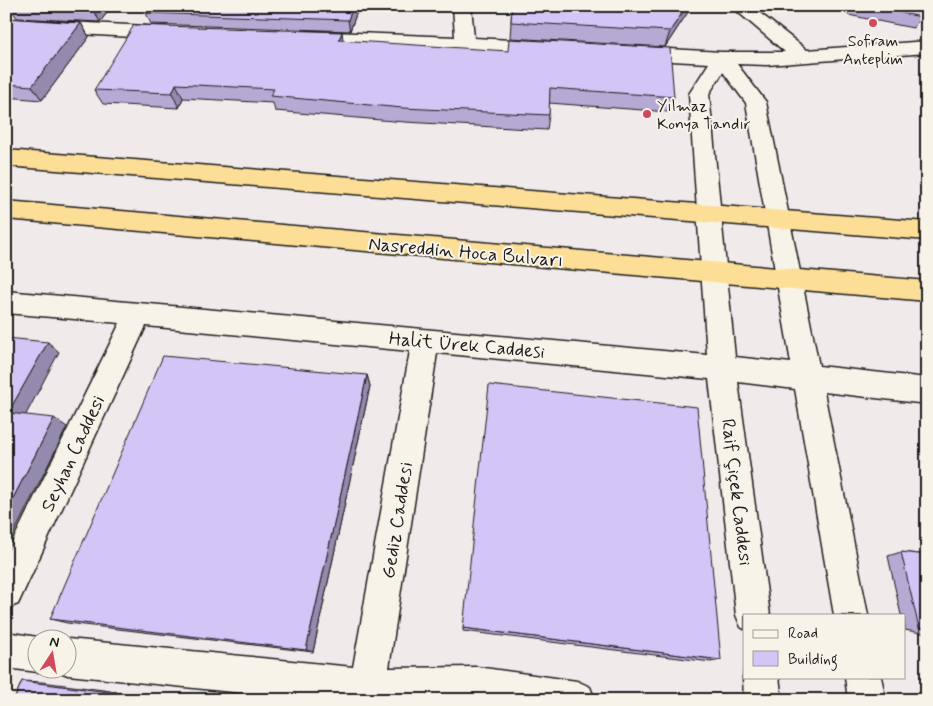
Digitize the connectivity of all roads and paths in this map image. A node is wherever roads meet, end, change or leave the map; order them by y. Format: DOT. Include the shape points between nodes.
graph roads {
  1 [pos="462,6"];
  2 [pos="740,6"];
  3 [pos="6,24"];
  4 [pos="187,33"];
  5 [pos="286,36"];
  6 [pos="465,42"];
  7 [pos="927,48"];
  8 [pos="564,49"];
  9 [pos="613,52"];
  10 [pos="802,56"];
  11 [pos="722,58"];
  12 [pos="6,158"];
  13 [pos="6,210"];
  14 [pos="709,213"];
  15 [pos="777,220"];
  16 [pos="927,231"];
  17 [pos="714,272"];
  18 [pos="788,278"];
  19 [pos="927,291"];
  20 [pos="6,302"];
  21 [pos="138,314"];
  22 [pos="426,340"];
  23 [pos="722,368"];
  24 [pos="806,377"];
  25 [pos="927,390"];
  26 [pos="6,592"];
  27 [pos="753,614"];
  28 [pos="851,614"];
  29 [pos="6,650"];
  30 [pos="28,653"];
  31 [pos="78,658"];
  32 [pos="761,678"];
  33 [pos="863,678"];
  34 [pos="367,694"];
  35 [pos="577,700"];
  36 [pos="763,700"];
  37 [pos="867,700"];
  1 -- 6 [label="street"];
  2 -- 10 [label="street"];
  3 -- 4 [label="street" via="100,22"];
  5 -- 6 [label="street"];
  6 -- 8 [label="street"];
  7 -- 10 [label="street"];
  9 -- 11 [label="street"];
  10 -- 11 [label="street"];
  11 -- 14 [label="street, Raif Çiçek Caddesi" via="699,94"];
  11 -- 15 [label="street" via="756,102"];
  12 -- 14 [label="highway"];
  13 -- 17 [label="highway, Nasreddin Hoca Bulvarı"];
  14 -- 15 [label="highway"];
  14 -- 17 [label="street, Raif Çiçek Caddesi"];
  15 -- 16 [label="highway"];
  15 -- 18 [label="street"];
  17 -- 18 [label="highway, Nasreddin Hoca Bulvarı"];
  17 -- 23 [label="street, Raif Çiçek Caddesi"];
  18 -- 19 [label="highway, Nasreddin Hoca Bulvarı"];
  18 -- 24 [label="street"];
  20 -- 21 [label="street, Halit Ürek Caddesi"];
  21 -- 22 [label="street, Halit Ürek Caddesi"];
  21 -- 26 [label="street, Seyhan Caddesi"];
  22 -- 23 [label="street, Halit Ürek Caddesi"];
  22 -- 34 [label="street, Gediz Caddesi"];
  23 -- 24 [label="street, Halit Ürek Caddesi"];
  23 -- 27 [label="street, Raif Çiçek Caddesi"];
  24 -- 25 [label="street, Halit Ürek Caddesi"];
  24 -- 28 [label="street"];
  29 -- 30 [label="street"];
  31 -- 34 [label="street"];
  32 -- 36 [label="street"];
  33 -- 37 [label="street"];
  34 -- 35 [label="street" via="477,685"];
}
